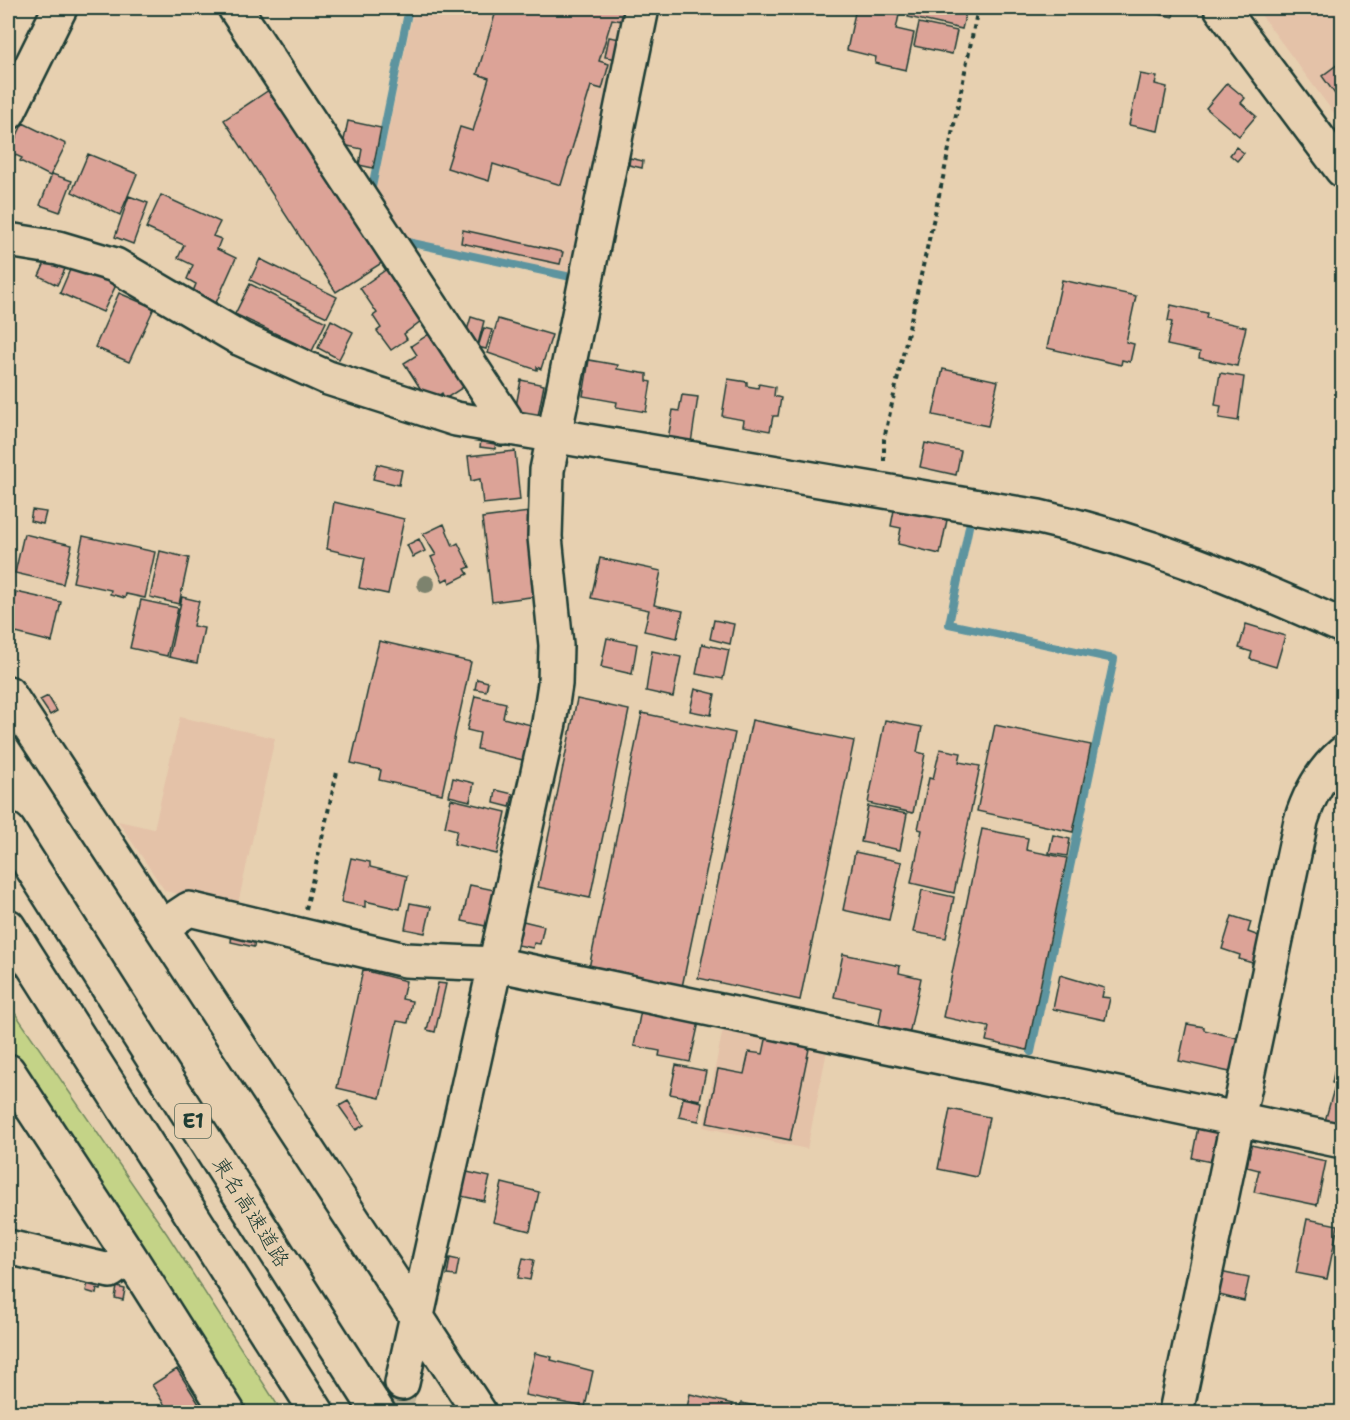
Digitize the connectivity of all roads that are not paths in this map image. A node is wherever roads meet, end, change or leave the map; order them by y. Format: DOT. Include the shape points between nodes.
graph roads {
  1 [pos="60,8"];
  2 [pos="235,8"];
  3 [pos="642,8"];
  4 [pos="1221,8"];
  5 [pos="8,113"];
  6 [pos="1342,170"];
  7 [pos="8,240"];
  8 [pos="503,428"];
  9 [pos="552,436"];
  10 [pos="1342,626"];
  11 [pos="8,693"];
  12 [pos="1342,754"];
  13 [pos="8,830"];
  14 [pos="8,926"];
  15 [pos="162,927"];
  16 [pos="8,951"];
  17 [pos="495,964"];
  18 [pos="8,1071"];
  19 [pos="1238,1119"];
  20 [pos="1342,1141"];
  21 [pos="191,1218"];
  22 [pos="8,1246"];
  23 [pos="130,1257"];
  24 [pos="417,1316"];
  25 [pos="402,1383"];
  26 [pos="228,1413"];
  27 [pos="317,1413"];
  28 [pos="378,1413"];
  29 [pos="479,1413"];
  30 [pos="1176,1413"];
  1 -- 5 [label="main road"];
  2 -- 8 [label="main road" via="505,418"];
  3 -- 9 [label="main road"];
  4 -- 6 [label="main road"];
  7 -- 8 [label="main road" via="58,248 115,265 241,339 328,378 456,419"];
  8 -- 9 [label="main road"];
  9 -- 10 [label="main road" via="1086,527 1211,568"];
  9 -- 17 [label="main road" via="545,537 556,645 555,684"];
  11 -- 15 [label="main road"];
  12 -- 19 [label="main road" via="1320,777 1301,822"];
  13 -- 28 [label="main road, 東名高速道路 / E1"];
  14 -- 21 [label="main road, E1"];
  15 -- 17 [label="main road" via="189,909 405,960"];
  15 -- 24 [label="main road"];
  16 -- 21 [label="main road"];
  17 -- 19 [label="main road"];
  17 -- 24 [label="main road"];
  18 -- 23 [label="main road"];
  19 -- 20 [label="main road"];
  19 -- 30 [label="main road"];
  21 -- 27 [label="main road, E1"];
  22 -- 23 [label="main road" via="110,1271"];
  23 -- 26 [label="main road"];
  24 -- 25 [label="main road"];
  24 -- 29 [label="main road"];
}
